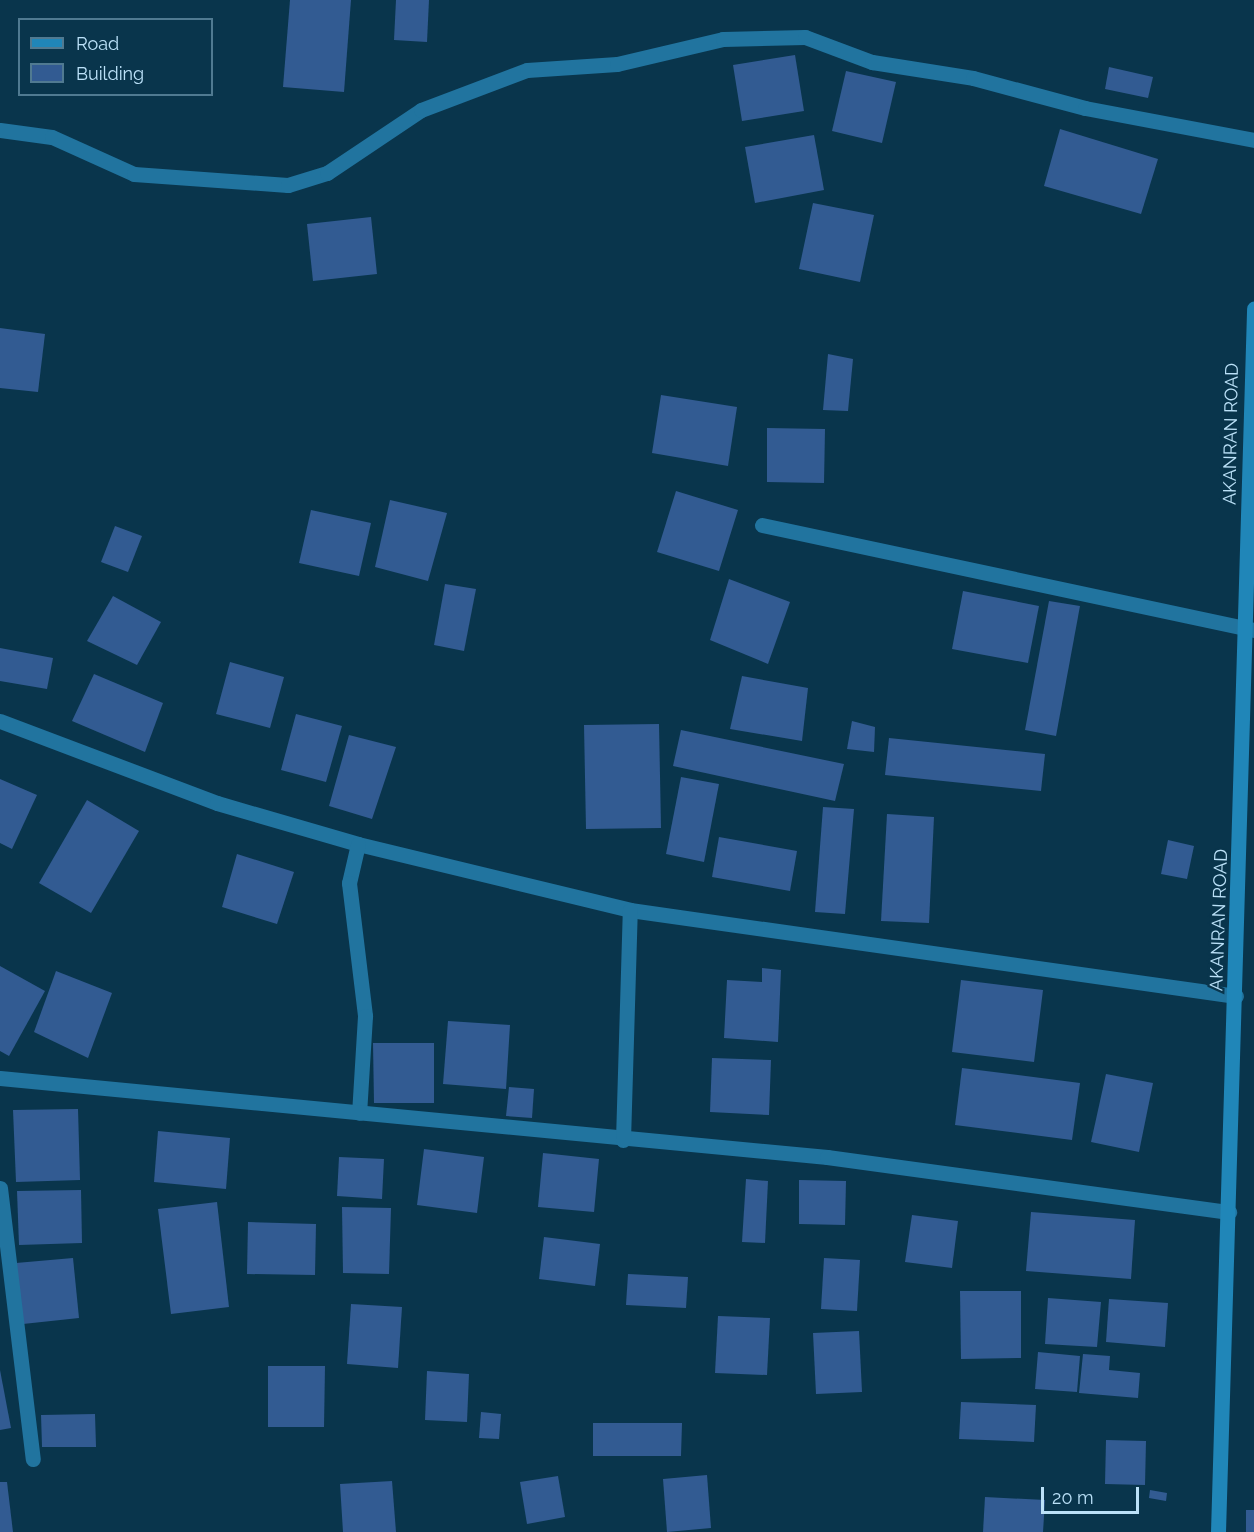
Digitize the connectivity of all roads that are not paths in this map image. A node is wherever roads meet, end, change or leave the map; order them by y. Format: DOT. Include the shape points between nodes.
graph roads {
  1 [pos="0,130"];
  2 [pos="1254,140"];
  3 [pos="1254,309"];
  4 [pos="1253,387"];
  5 [pos="762,525"];
  6 [pos="1250,629"];
  7 [pos="0,721"];
  8 [pos="358,844"];
  9 [pos="630,910"];
  10 [pos="1236,996"];
  11 [pos="0,1078"];
  12 [pos="359,1113"];
  13 [pos="623,1140"];
  14 [pos="0,1188"];
  15 [pos="1229,1212"];
  16 [pos="33,1459"];
  17 [pos="1218,1532"];
  1 -- 2 [label="street" via="52,137 134,174 288,185 327,173 420,110 527,70 617,64 723,39 806,37 872,62 973,78 1085,108"];
  3 -- 4 [label="main road, AKANRAN ROAD"];
  4 -- 6 [label="main road, AKANRAN ROAD"];
  5 -- 6 [label="street"];
  6 -- 10 [label="main road, AKANRAN ROAD"];
  7 -- 8 [label="street" via="217,803"];
  8 -- 9 [label="street"];
  8 -- 12 [label="street" via="348,883 365,1016"];
  9 -- 10 [label="street"];
  9 -- 13 [label="street"];
  10 -- 15 [label="main road, AKANRAN ROAD"];
  11 -- 12 [label="street"];
  12 -- 13 [label="street"];
  13 -- 15 [label="street" via="826,1157"];
  14 -- 16 [label="street"];
  15 -- 17 [label="main road, AKANRAN ROAD"];
}
